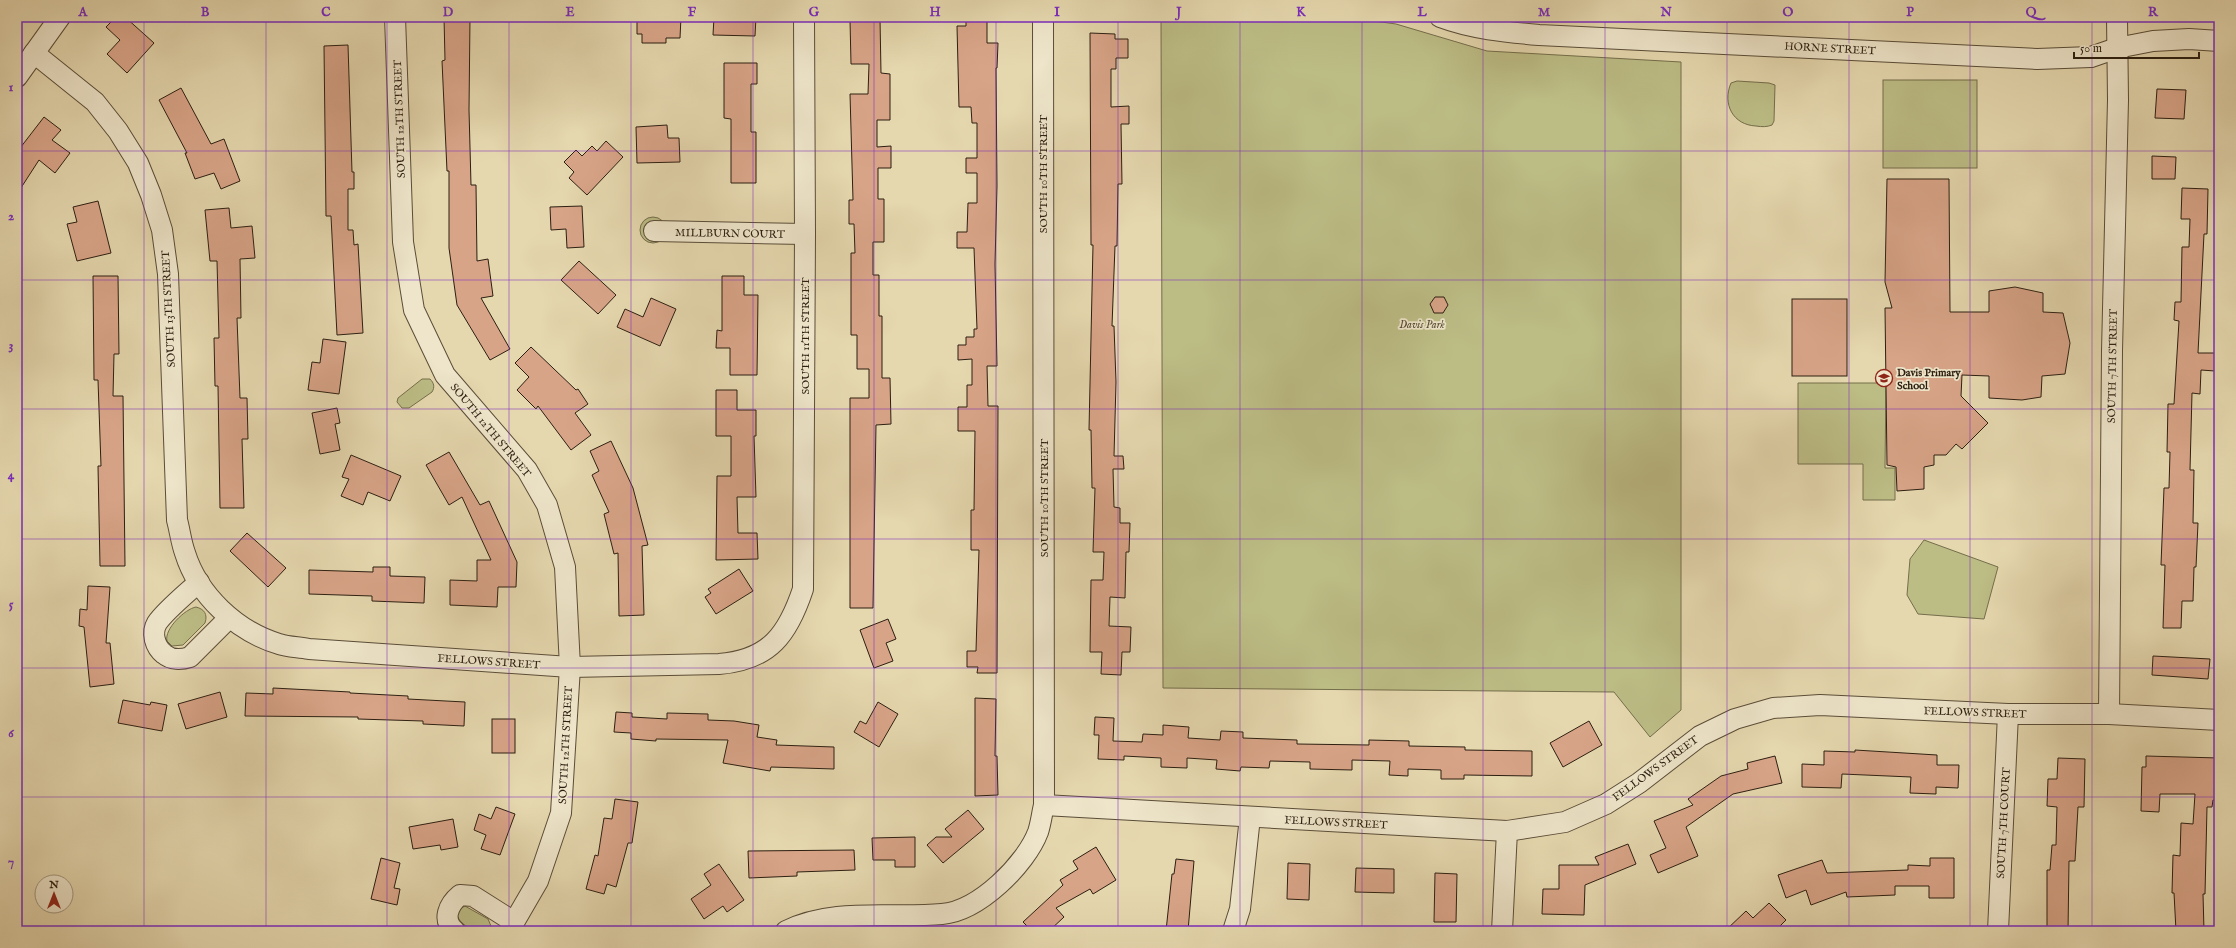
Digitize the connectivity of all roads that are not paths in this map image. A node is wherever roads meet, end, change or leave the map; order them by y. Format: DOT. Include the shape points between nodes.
graph roads {
  1 [pos="60,17"];
  2 [pos="395,17"];
  3 [pos="804,17"];
  4 [pos="1043,17"];
  5 [pos="1440,17"];
  6 [pos="2117,17"];
  7 [pos="1539,26"];
  8 [pos="2219,41"];
  9 [pos="2117,48"];
  10 [pos="34,53"];
  11 [pos="17,77"];
  12 [pos="654,231"];
  13 [pos="806,234"];
  14 [pos="199,582"];
  15 [pos="215,603"];
  16 [pos="230,618"];
  17 [pos="772,646"];
  18 [pos="570,667"];
  19 [pos="2008,714"];
  20 [pos="2109,714"];
  21 [pos="2219,720"];
  22 [pos="1044,805"];
  23 [pos="1250,818"];
  24 [pos="1507,831"];
  25 [pos="944,923"];
  26 [pos="512,927"];
  27 [pos="455,931"];
  28 [pos="786,931"];
  29 [pos="1233,931"];
  30 [pos="1502,931"];
  31 [pos="1998,931"];
  1 -- 10 [label="street"];
  2 -- 18 [label="street, SOUTH 12TH STREET" via="403,242 414,310 445,375 527,470 547,505 565,568"];
  3 -- 13 [label="street, SOUTH 11TH STREET"];
  4 -- 22 [label="street, SOUTH 10TH STREET"];
  5 -- 7 [label="street, HORNE STREET" via="1490,31"];
  6 -- 9 [label="street, SOUTH 7TH STREET"];
  7 -- 9 [label="street, HORNE STREET" via="2037,59 2091,57"];
  8 -- 9 [label="street, HORNE STREET" via="2153,41"];
  9 -- 20 [label="street, SOUTH 7TH STREET"];
  10 -- 11 [label="street"];
  10 -- 14 [label="street, SOUTH 13TH STREET" via="95,102 118,131 138,163 162,230 168,274 177,520 185,553"];
  12 -- 13 [label="street, MILLBURN COURT"];
  13 -- 17 [label="street, SOUTH 11TH STREET" via="803,588 797,608"];
  14 -- 15 [label="street, SOUTH 13TH STREET"];
  14 -- 16 [label="street" via="157,624 154,638 160,651 171,658 190,657"];
  15 -- 16 [label="street, FELLOWS STREET"];
  16 -- 18 [label="street, FELLOWS STREET" via="254,634 279,644 302,648"];
  17 -- 18 [label="street, FELLOWS STREET" via="756,656 736,662"];
  18 -- 26 [label="street, SOUTH 12TH STREET" via="561,813 538,882"];
  19 -- 20 [label="street, FELLOWS STREET"];
  19 -- 24 [label="street, FELLOWS STREET" via="1820,705 1773,708 1735,719 1700,736 1606,804 1565,822"];
  19 -- 31 [label="street, SOUTH 7TH COURT"];
  20 -- 21 [label="street, FELLOWS STREET"];
  22 -- 23 [label="street, FELLOWS STREET"];
  22 -- 25 [label="street, SOUTH 10TH STREET" via="1038,832 1010,875"];
  23 -- 24 [label="street, FELLOWS STREET"];
  23 -- 29 [label="street" via="1240,909"];
  24 -- 30 [label="street"];
  25 -- 28 [label="street, SOUTH 10TH STREET" via="838,917 801,924"];
  26 -- 27 [label="street" via="473,896 460,895 450,903 447,915 450,927"];
}
